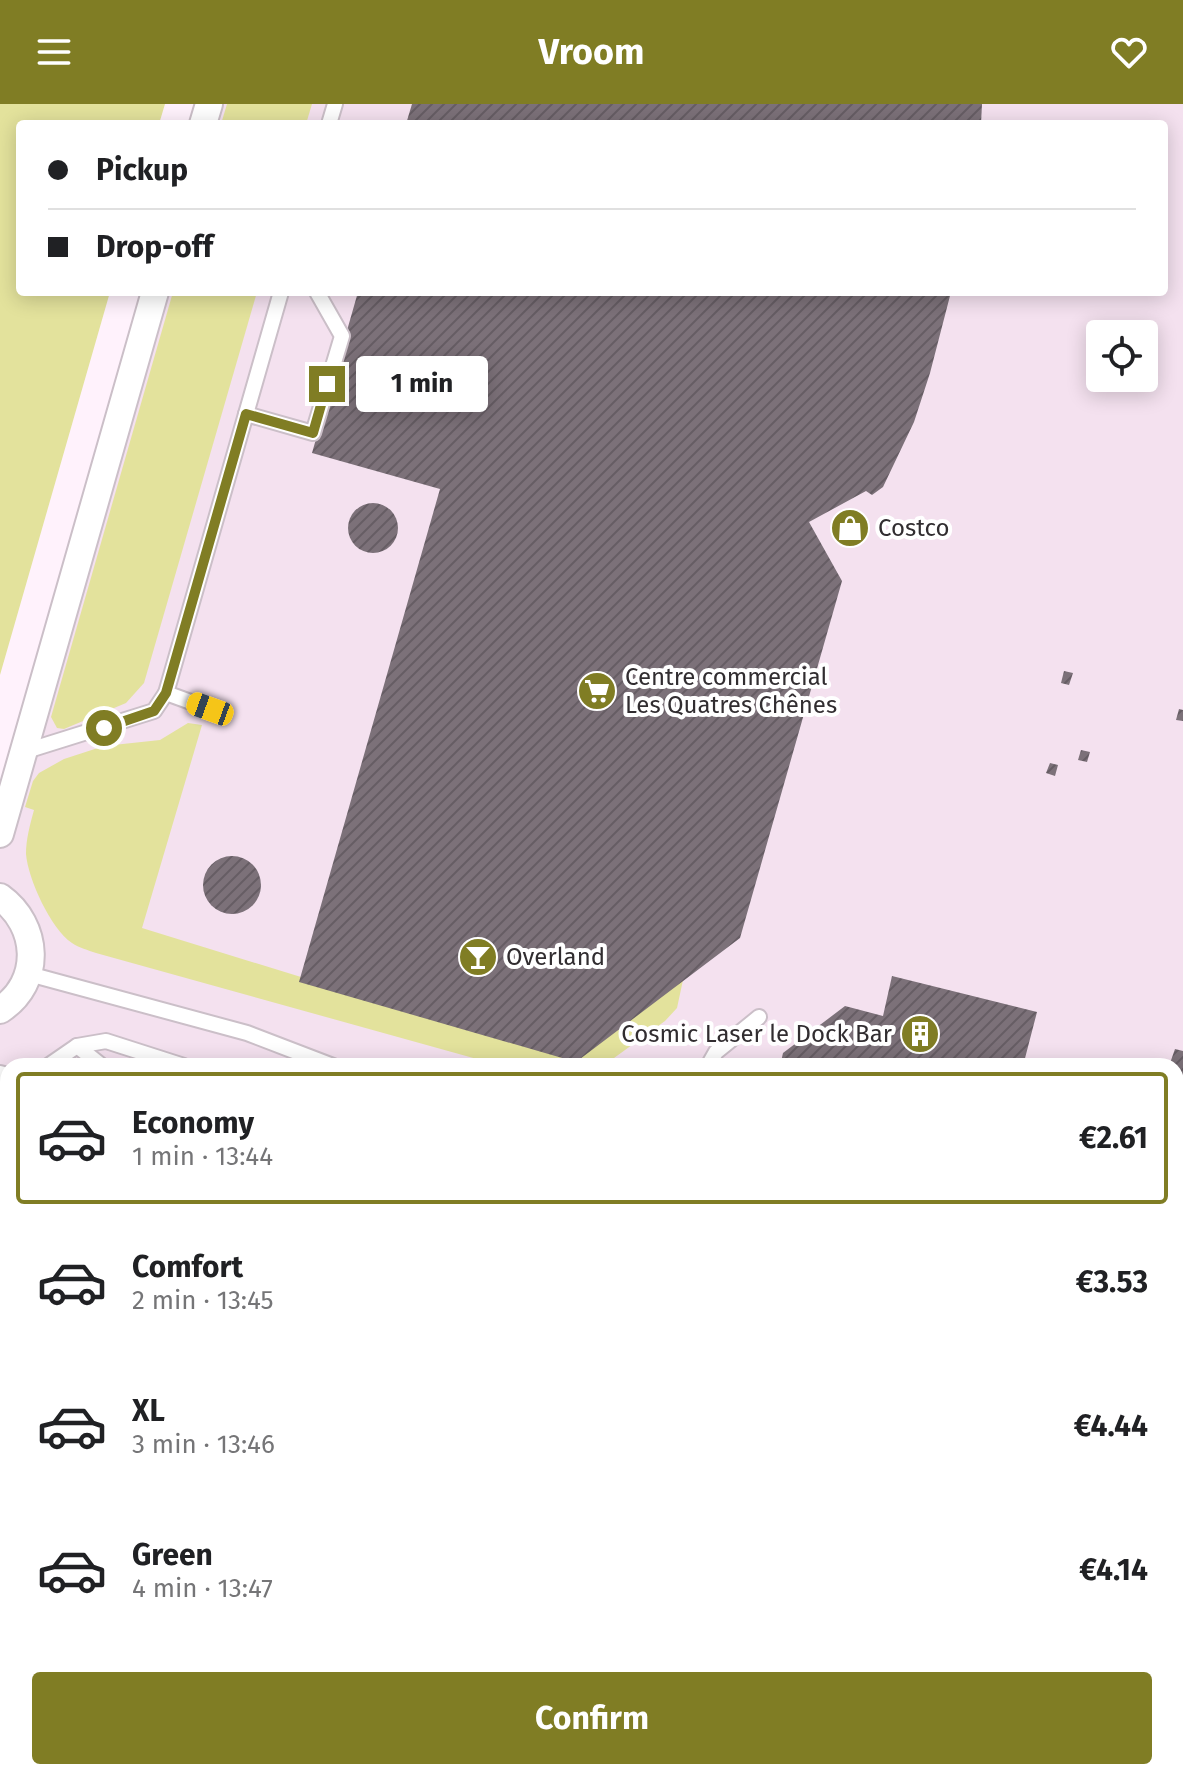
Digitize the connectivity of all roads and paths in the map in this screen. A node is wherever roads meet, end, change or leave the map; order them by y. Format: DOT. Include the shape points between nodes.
graph roads {
  1 [pos="154,296"];
  2 [pos="280,296"];
  3 [pos="319,296"];
  4 [pos="246,414"];
  5 [pos="166,693"];
  6 [pos="210,709"];
  7 [pos="23,752"];
  8 [pos="0,834"];
  9 [pos="0,897"];
  10 [pos="29,974"];
  11 [pos="0,1010"];
  12 [pos="759,1017"];
  13 [pos="77,1046"];
  14 [pos="60,1058"];
  15 [pos="92,1058"];
  16 [pos="159,1058"];
  17 [pos="312,1058"];
  18 [pos="713,1058"];
  1 -- 7 [label="street"];
  2 -- 4 [label="lane"];
  3 -- 4 [label="lane" via="342,336 313,433"];
  4 -- 5 [label="lane"];
  5 -- 6 [label="lane"];
  5 -- 7 [label="lane" via="154,711"];
  7 -- 8 [label="street"];
  9 -- 10 [label="street" via="24,923 31,948"];
  10 -- 11 [label="street" via="19,993"];
  10 -- 17 [label="lane" via="247,1033"];
  12 -- 18 [label="lane"];
  13 -- 14 [label="lane"];
  13 -- 15 [label="lane"];
  13 -- 16 [label="lane" via="106,1041"];
}
